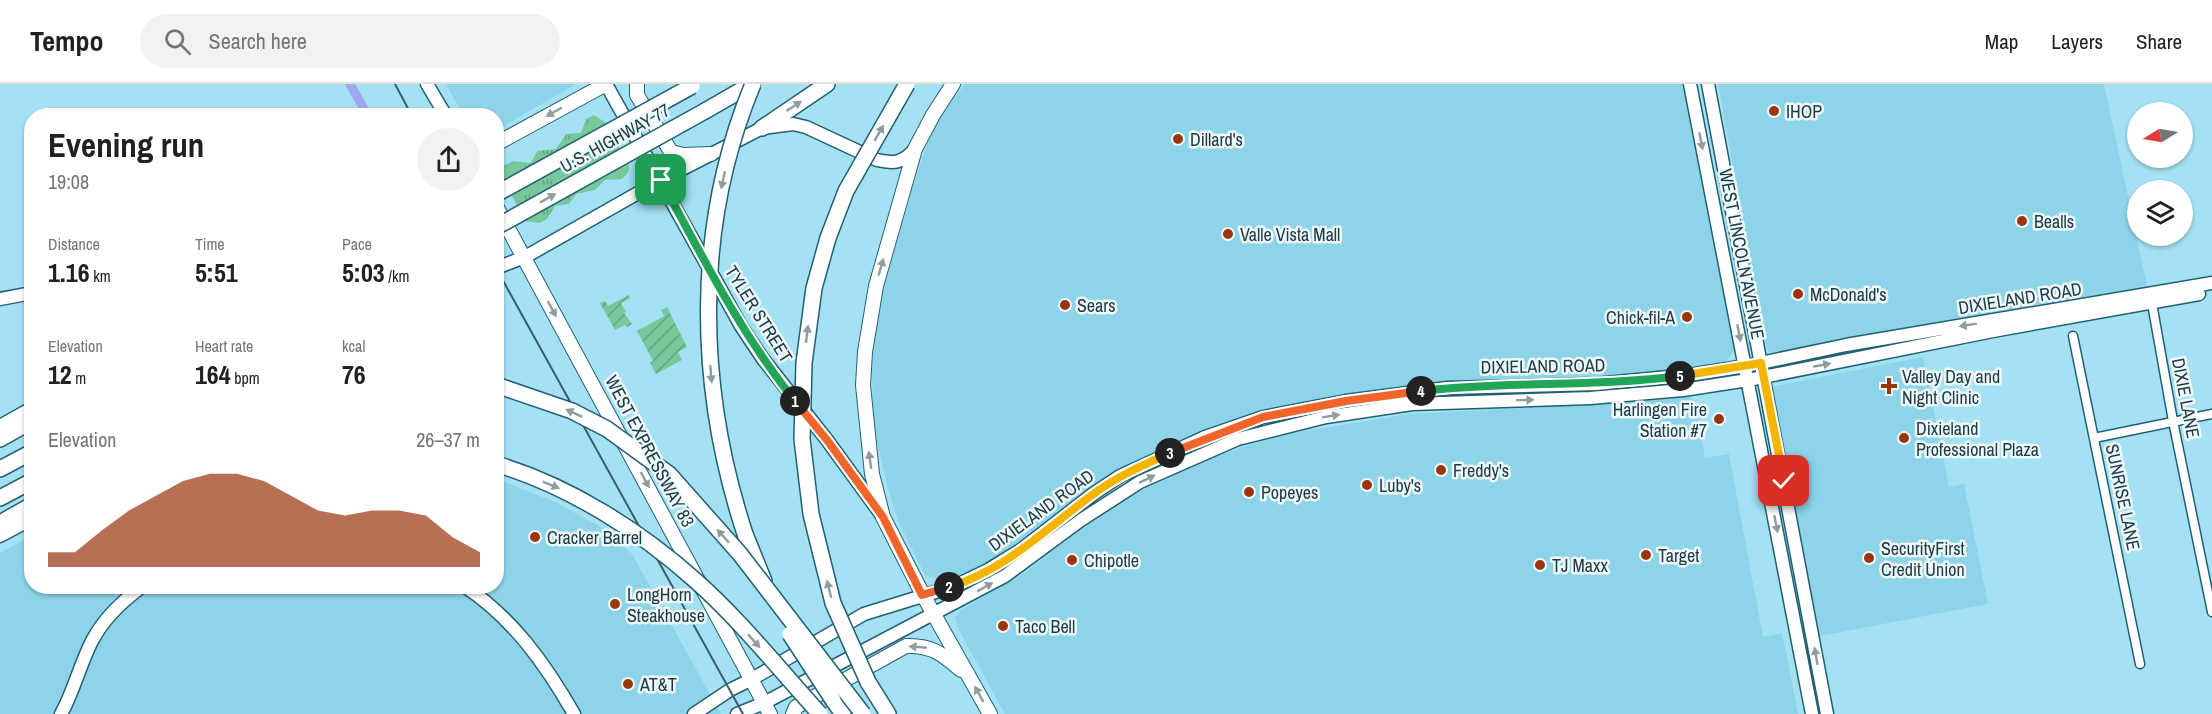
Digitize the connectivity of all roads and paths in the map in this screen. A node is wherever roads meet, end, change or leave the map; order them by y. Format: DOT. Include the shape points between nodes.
graph roads {
  1 [pos="427,84"];
  2 [pos="606,84"];
  3 [pos="637,84"];
  4 [pos="753,84"];
  5 [pos="827,84"];
  6 [pos="907,84"];
  7 [pos="953,84"];
  8 [pos="1690,84"];
  9 [pos="1708,84"];
  10 [pos="694,85"];
  11 [pos="441,108"];
  12 [pos="762,128"];
  13 [pos="504,140"];
  14 [pos="915,149"];
  15 [pos="711,154"];
  16 [pos="661,180"];
  17 [pos="504,190"];
  18 [pos="504,220"];
  19 [pos="504,223"];
  20 [pos="525,257"];
  21 [pos="504,265"];
  22 [pos="2212,284"];
  23 [pos="2212,292"];
  24 [pos="24,294"];
  25 [pos="0,299"];
  26 [pos="2151,299"];
  27 [pos="2073,336"];
  28 [pos="1761,363"];
  29 [pos="1746,366"];
  30 [pos="1764,377"];
  31 [pos="1748,380"];
  32 [pos="504,388"];
  33 [pos="24,412"];
  34 [pos="2212,414"];
  35 [pos="2173,421"];
  36 [pos="0,426"];
  37 [pos="24,426"];
  38 [pos="2094,438"];
  39 [pos="0,439"];
  40 [pos="24,456"];
  41 [pos="504,467"];
  42 [pos="0,469"];
  43 [pos="24,485"];
  44 [pos="0,498"];
  45 [pos="24,501"];
  46 [pos="24,510"];
  47 [pos="0,512"];
  48 [pos="883,517"];
  49 [pos="0,523"];
  50 [pos="24,524"];
  51 [pos="0,537"];
  52 [pos="132,594"];
  53 [pos="474,594"];
  54 [pos="922,595"];
  55 [pos="2212,612"];
  56 [pos="933,614"];
  57 [pos="2140,664"];
  58 [pos="968,675"];
  59 [pos="752,679"];
  60 [pos="767,708"];
  61 [pos="61,714"];
  62 [pos="574,714"];
  63 [pos="694,714"];
  64 [pos="737,714"];
  65 [pos="794,714"];
  66 [pos="820,714"];
  67 [pos="843,714"];
  68 [pos="863,714"];
  69 [pos="888,714"];
  70 [pos="990,714"];
  71 [pos="1812,714"];
  72 [pos="1827,714"];
  1 -- 11 [label="main road"];
  2 -- 13 [label="main road, one-way"];
  2 -- 16 [label="main road, TYLER STREET"];
  3 -- 15 [label="main road" via="637,94 667,149 675,154"];
  19 -- 4 [label="highway, U.S. HIGHWAY 77, one-way, bridge"];
  4 -- 67 [label="highway, one-way, bridge" via="731,145 714,230 708,317 713,401 729,482 757,566 790,634"];
  12 -- 5 [label="highway, one-way"];
  69 -- 6 [label="highway, one-way, bridge" via="868,682 833,603 811,514 802,439 804,363 813,296 828,238 846,191"];
  7 -- 14 [label="main road"];
  8 -- 29 [label="main road, WEST LINCOLN AVENUE, one-way"];
  9 -- 28 [label="main road, WEST LINCOLN AVENUE"];
  10 -- 17 [label="highway, U.S. HIGHWAY 77, bridge"];
  12 -- 14 [label="main road" via="793,124 806,127 890,163 904,160"];
  12 -- 15 [label="main road"];
  48 -- 14 [label="main road, one-way" via="866,432 865,352 876,286"];
  15 -- 16 [label="main road"];
  16 -- 20 [label="main road"];
  16 -- 48 [label="main road, TYLER STREET" via="762,359"];
  18 -- 20 [label="main road, WEST EXPRESSWAY 83"];
  20 -- 21 [label="main road"];
  20 -- 59 [label="main road, WEST EXPRESSWAY 83, one-way"];
  22 -- 26 [label="main road, DIXIELAND ROAD"];
  23 -- 26 [label="main road, DIXIELAND ROAD"];
  24 -- 25 [label="main road"];
  26 -- 28 [label="main road, DIXIELAND ROAD, one-way" via="1846,345"];
  30 -- 26 [label="main road, DIXIELAND ROAD, one-way"];
  26 -- 35 [label="street, DIXIE LANE"];
  27 -- 38 [label="street, SUNRISE LANE"];
  28 -- 29 [label="main road, DIXIELAND ROAD"];
  28 -- 30 [label="main road, WEST LINCOLN AVENUE"];
  29 -- 31 [label="main road, WEST LINCOLN AVENUE"];
  29 -- 54 [label="main road, DIXIELAND ROAD" via="1612,383 1447,388 1263,417 1205,437 1120,476 988,570 955,586"];
  30 -- 31 [label="main road, DIXIELAND ROAD"];
  72 -- 30 [label="main road, WEST LINCOLN AVENUE, one-way"];
  56 -- 31 [label="main road, DIXIELAND ROAD, one-way" via="1005,576 1088,514 1140,482 1249,436 1326,417 1412,404 1641,395"];
  31 -- 71 [label="main road, WEST LINCOLN AVENUE, one-way"];
  68 -- 32 [label="highway, one-way, bridge" via="740,554 669,474 607,429 572,411"];
  33 -- 36 [label="main road"];
  34 -- 35 [label="street"];
  35 -- 38 [label="street"];
  35 -- 55 [label="street, DIXIE LANE"];
  37 -- 39 [label="highway"];
  38 -- 57 [label="street, SUNRISE LANE"];
  40 -- 42 [label="highway"];
  41 -- 66 [label="highway, one-way, bridge" via="561,489 643,539 696,581"];
  43 -- 44 [label="highway"];
  45 -- 47 [label="highway"];
  46 -- 49 [label="highway"];
  48 -- 54 [label="main road"];
  50 -- 51 [label="main road"];
  52 -- 61 [label="main road" via="105,620 93,640"];
  53 -- 62 [label="main road" via="495,610 542,661"];
  54 -- 56 [label="main road"];
  54 -- 59 [label="main road, DIXIELAND ROAD" via="864,614"];
  56 -- 58 [label="main road"];
  56 -- 60 [label="main road, DIXIELAND ROAD"];
  58 -- 65 [label="main road, one-way" via="938,651 921,645 906,646 796,707"];
  70 -- 58 [label="main road, one-way"];
  59 -- 60 [label="main road, WEST EXPRESSWAY 83"];
  59 -- 63 [label="main road, DIXIELAND ROAD"];
  60 -- 64 [label="main road, DIXIELAND ROAD"];
}
